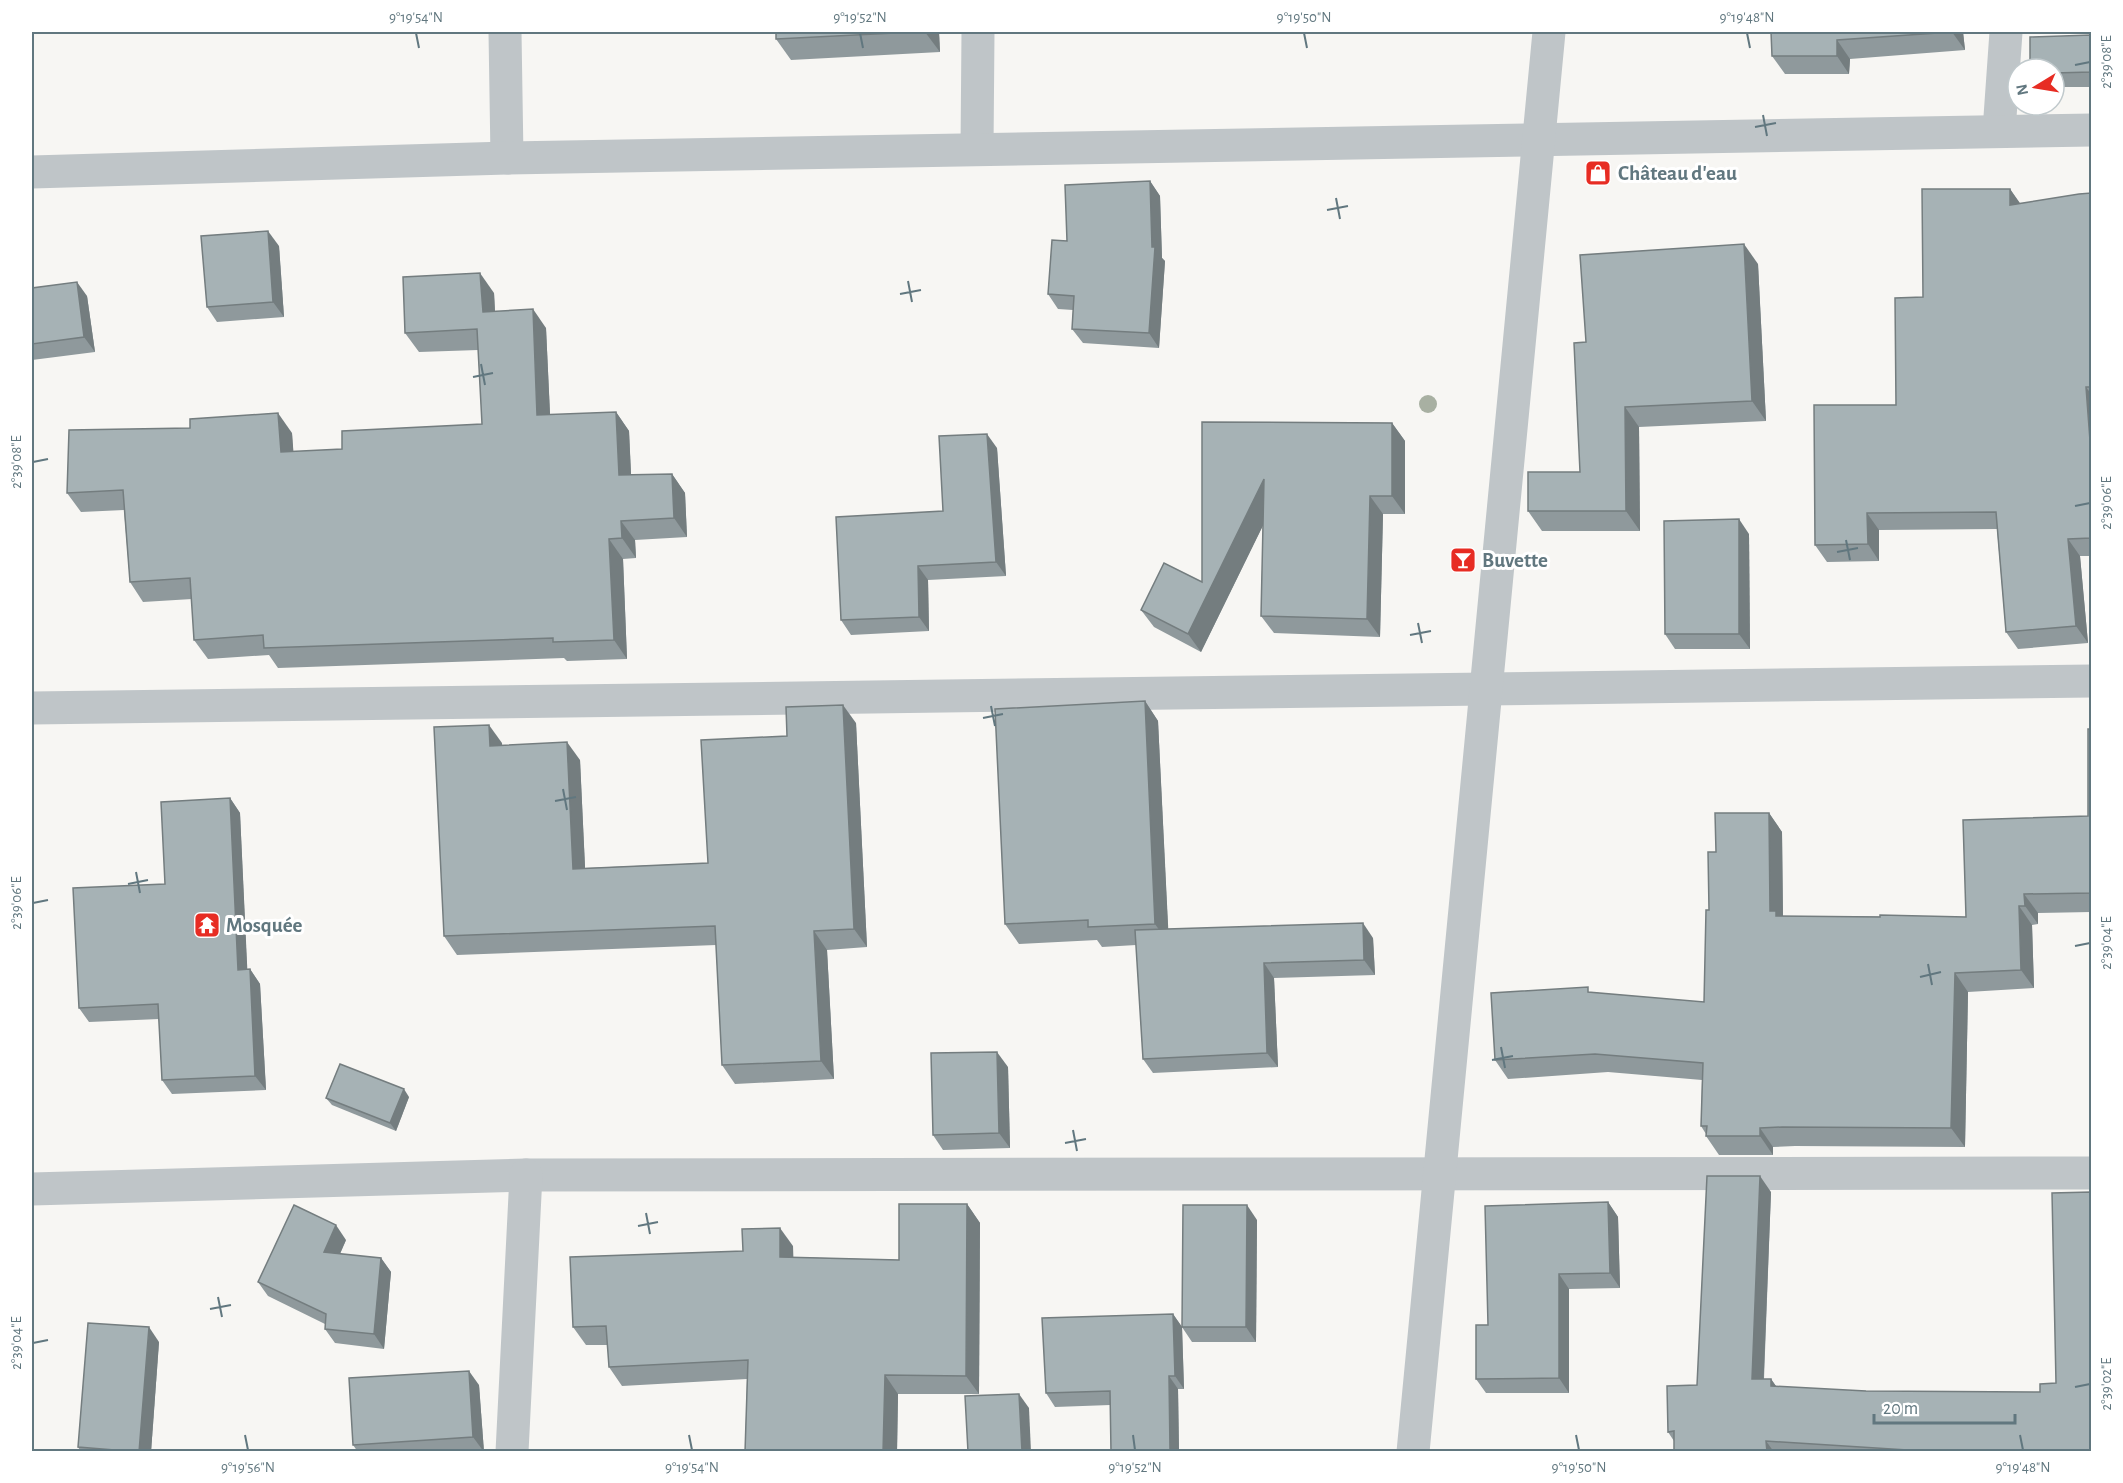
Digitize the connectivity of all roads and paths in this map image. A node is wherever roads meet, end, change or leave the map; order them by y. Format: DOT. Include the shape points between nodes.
graph roads {
  1 [pos="505,32"];
  2 [pos="978,32"];
  3 [pos="1549,32"];
  4 [pos="2006,32"];
  5 [pos="2091,130"];
  6 [pos="1999,131"];
  7 [pos="1538,138"];
  8 [pos="977,149"];
  9 [pos="507,158"];
  10 [pos="32,172"];
  11 [pos="2091,681"];
  12 [pos="1486,688"];
  13 [pos="32,708"];
  14 [pos="2091,1173"];
  15 [pos="1440,1174"];
  16 [pos="526,1175"];
  17 [pos="32,1189"];
  18 [pos="512,1452"];
  19 [pos="1413,1452"];
  1 -- 9 [label="street"];
  2 -- 8 [label="street"];
  3 -- 7 [label="street"];
  4 -- 6 [label="street"];
  5 -- 6 [label="street"];
  6 -- 7 [label="street"];
  7 -- 8 [label="street"];
  7 -- 12 [label="street"];
  8 -- 9 [label="street"];
  9 -- 10 [label="street"];
  11 -- 12 [label="street"];
  12 -- 13 [label="street"];
  12 -- 15 [label="street"];
  14 -- 15 [label="street"];
  15 -- 16 [label="street"];
  15 -- 19 [label="street"];
  16 -- 17 [label="street"];
  16 -- 18 [label="street"];
}
